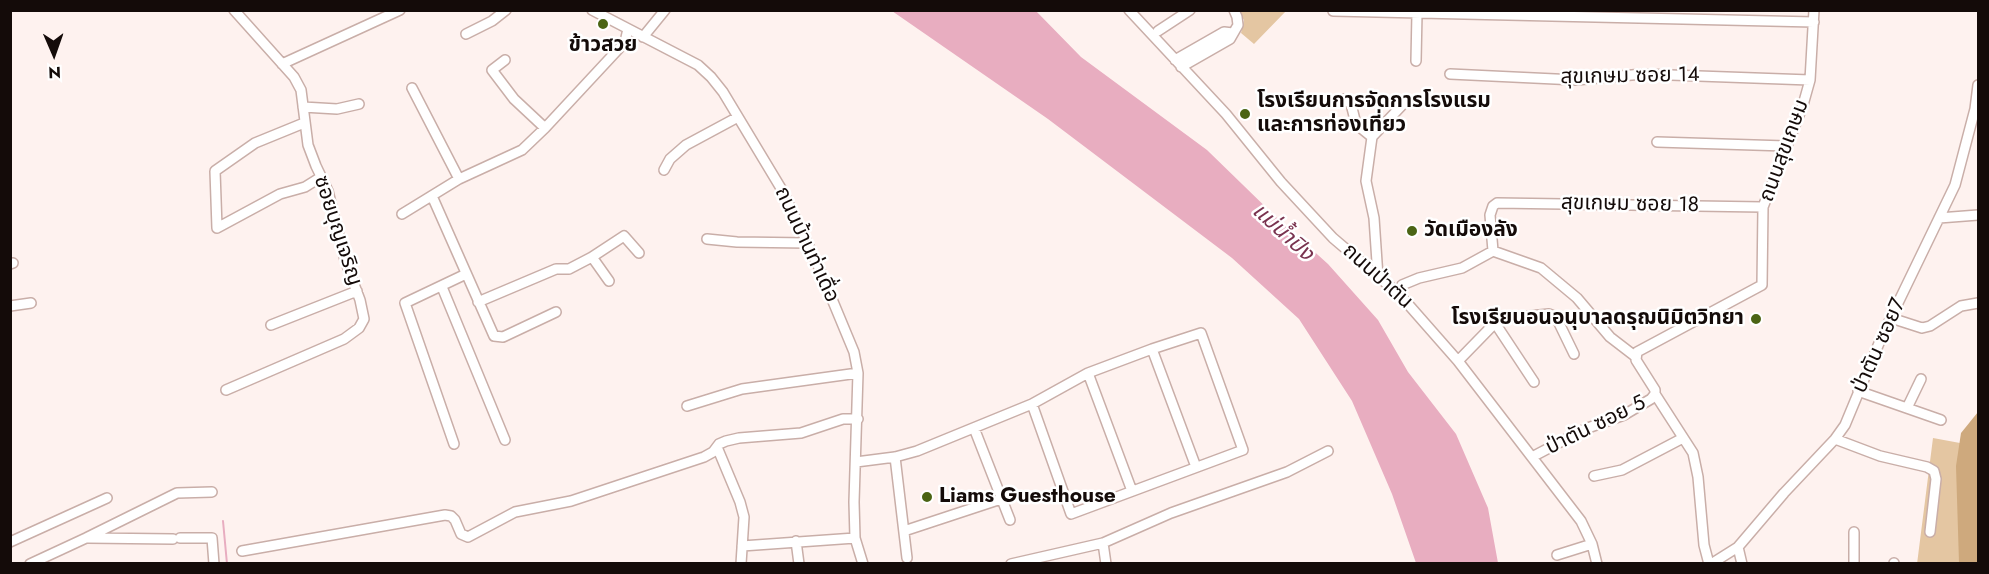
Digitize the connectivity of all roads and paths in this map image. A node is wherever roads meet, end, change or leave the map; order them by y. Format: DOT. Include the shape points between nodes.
graph roads {
  1 [pos="234,10"];
  2 [pos="400,10"];
  3 [pos="506,10"];
  4 [pos="592,10"];
  5 [pos="665,10"];
  6 [pos="1129,10"];
  7 [pos="1190,10"];
  8 [pos="1234,10"];
  9 [pos="1333,10"];
  10 [pos="1814,10"];
  11 [pos="1437,12"];
  12 [pos="1416,13"];
  13 [pos="1814,22"];
  14 [pos="628,29"];
  15 [pos="1158,31"];
  16 [pos="466,34"];
  17 [pos="643,37"];
  18 [pos="506,60"];
  19 [pos="1416,61"];
  20 [pos="282,64"];
  21 [pos="1178,64"];
  22 [pos="1450,74"];
  23 [pos="1810,80"];
  24 [pos="1978,85"];
  25 [pos="412,88"];
  26 [pos="1343,99"];
  27 [pos="1407,100"];
  28 [pos="359,104"];
  29 [pos="303,107"];
  30 [pos="1977,109"];
  31 [pos="738,117"];
  32 [pos="304,123"];
  33 [pos="545,128"];
  34 [pos="1372,137"];
  35 [pos="1657,142"];
  36 [pos="1786,146"];
  37 [pos="664,170"];
  38 [pos="321,177"];
  39 [pos="459,179"];
  40 [pos="432,196"];
  41 [pos="1763,207"];
  42 [pos="402,214"];
  43 [pos="1978,214"];
  44 [pos="1939,219"];
  45 [pos="707,239"];
  46 [pos="807,243"];
  47 [pos="1493,251"];
  48 [pos="639,253"];
  49 [pos="592,257"];
  50 [pos="466,274"];
  51 [pos="1378,278"];
  52 [pos="609,281"];
  53 [pos="442,287"];
  54 [pos="357,291"];
  55 [pos="1400,295"];
  56 [pos="478,302"];
  57 [pos="31,303"];
  58 [pos="1978,303"];
  59 [pos="10,306"];
  60 [pos="556,312"];
  61 [pos="1891,318"];
  62 [pos="1495,323"];
  63 [pos="271,325"];
  64 [pos="1152,349"];
  65 [pos="1574,354"];
  66 [pos="1636,359"];
  67 [pos="1458,360"];
  68 [pos="858,373"];
  69 [pos="1088,373"];
  70 [pos="1921,379"];
  71 [pos="1534,382"];
  72 [pos="226,390"];
  73 [pos="1858,391"];
  74 [pos="1655,394"];
  75 [pos="1032,405"];
  76 [pos="687,406"];
  77 [pos="1907,408"];
  78 [pos="858,419"];
  79 [pos="1941,420"];
  80 [pos="974,428"];
  81 [pos="1683,438"];
  82 [pos="505,440"];
  83 [pos="1835,440"];
  84 [pos="454,444"];
  85 [pos="717,447"];
  86 [pos="1328,451"];
  87 [pos="895,457"];
  88 [pos="1532,457"];
  89 [pos="856,462"];
  90 [pos="1196,467"];
  91 [pos="1594,476"];
  92 [pos="1132,491"];
  93 [pos="212,492"];
  94 [pos="107,498"];
  95 [pos="1001,499"];
  96 [pos="1010,520"];
  97 [pos="904,531"];
  98 [pos="1854,532"];
  99 [pos="1930,532"];
  100 [pos="86,538"];
  101 [pos="855,538"];
  102 [pos="796,541"];
  103 [pos="10,542"];
  104 [pos="1103,543"];
  105 [pos="1592,544"];
  106 [pos="742,546"];
  107 [pos="1738,547"];
  108 [pos="242,551"];
  109 [pos="1557,555"];
  110 [pos="907,558"];
  111 [pos="741,560"];
  112 [pos="30,564"];
  113 [pos="214,564"];
  114 [pos="799,564"];
  115 [pos="863,564"];
  116 [pos="1011,564"];
  117 [pos="1106,564"];
  118 [pos="1597,564"];
  119 [pos="1710,564"];
  120 [pos="1742,564"];
  121 [pos="1854,564"];
  1 -- 20 [label="street, ซอยบุญเจริญ"];
  2 -- 20 [label="street"];
  3 -- 16 [label="street"];
  4 -- 14 [label="street, ถนนบ้านท่าเดื่อ"];
  5 -- 17 [label="street"];
  6 -- 21 [label="street, ถนนป่าตัน"];
  7 -- 15 [label="street"];
  8 -- 21 [label="street" via="1238,25 1230,39"];
  9 -- 12 [label="street"];
  10 -- 13 [label="street, ถนนสุขเกษม"];
  11 -- 12 [label="street"];
  11 -- 13 [label="street"];
  12 -- 19 [label="street"];
  13 -- 23 [label="street, ถนนสุขเกษม"];
  14 -- 17 [label="street, ถนนบ้านท่าเดื่อ"];
  14 -- 33 [label="street" via="625,42"];
  17 -- 31 [label="street, ถนนบ้านท่าเดื่อ" via="711,76"];
  18 -- 33 [label="street" via="492,70 514,99"];
  20 -- 29 [label="street, ซอยบุญเจริญ" via="301,90"];
  21 -- 51 [label="street, ถนนป่าตัน" via="1333,238"];
  22 -- 23 [label="street, สุขเกษม ซอย 14" via="1576,80 1643,74"];
  23 -- 36 [label="street, ถนนสุขเกษม"];
  24 -- 30 [label="street, ป่าตัน ซอย7"];
  25 -- 39 [label="street"];
  26 -- 34 [label="street" via="1351,104 1356,124"];
  27 -- 34 [label="street"];
  28 -- 29 [label="street" via="337,109"];
  29 -- 32 [label="street, ซอยบุญเจริญ"];
  30 -- 44 [label="street, ป่าตัน ซอย7" via="1955,185"];
  31 -- 37 [label="street" via="686,145"];
  31 -- 46 [label="street, ถนนบ้านท่าเดื่อ" via="782,190"];
  32 -- 38 [label="street, ซอยบุญเจริญ"];
  32 -- 38 [label="street" via="255,143 215,171 218,228"];
  33 -- 39 [label="street" via="522,150"];
  34 -- 51 [label="street" via="1366,181 1374,218"];
  35 -- 36 [label="street"];
  36 -- 41 [label="street, ถนนสุขเกษม"];
  38 -- 54 [label="street, ซอยบุญเจริญ"];
  39 -- 40 [label="street"];
  40 -- 42 [label="street"];
  40 -- 50 [label="street"];
  41 -- 47 [label="street, สุขเกษม ซอย 18" via="1497,203 1490,215"];
  41 -- 66 [label="street, ถนนสุขเกษม" via="1762,285 1639,350"];
  43 -- 44 [label="street"];
  44 -- 61 [label="street, ป่าตัน ซอย7"];
  45 -- 46 [label="street"];
  46 -- 68 [label="street, ถนนบ้านท่าเดื่อ" via="845,329"];
  47 -- 55 [label="street" via="1462,268 1402,285"];
  47 -- 66 [label="street, ป่าตัน ซอย 5" via="1541,268 1577,298 1610,337"];
  48 -- 49 [label="street" via="624,236"];
  49 -- 52 [label="street"];
  49 -- 56 [label="street"];
  50 -- 53 [label="street"];
  50 -- 56 [label="street"];
  51 -- 55 [label="street, ถนนป่าตัน"];
  53 -- 82 [label="street"];
  53 -- 84 [label="street" via="405,303"];
  54 -- 63 [label="street"];
  54 -- 72 [label="street, ซอยบุญเจริญ" via="364,319 360,328 344,339"];
  55 -- 67 [label="street, ถนนป่าตัน"];
  56 -- 60 [label="street" via="494,336 503,337"];
  57 -- 59 [label="street"];
  58 -- 61 [label="street" via="1961,306 1922,328"];
  61 -- 73 [label="street, ป่าตัน ซอย7"];
  62 -- 65 [label="street" via="1549,314 1556,317"];
  62 -- 67 [label="street"];
  62 -- 71 [label="street"];
  64 -- 69 [label="street"];
  64 -- 90 [label="street"];
  64 -- 90 [label="street" via="1201,333 1243,450"];
  66 -- 74 [label="street, ป่าตัน ซอย 5"];
  67 -- 88 [label="street, ถนนป่าตัน"];
  68 -- 76 [label="street" via="742,389"];
  68 -- 78 [label="street, ถนนบ้านท่าเดื่อ"];
  69 -- 75 [label="street"];
  69 -- 92 [label="street"];
  70 -- 77 [label="street"];
  73 -- 77 [label="street"];
  73 -- 83 [label="street, ป่าตัน ซอย7"];
  74 -- 81 [label="street"];
  74 -- 88 [label="street, ป่าตัน ซอย 5" via="1624,415 1585,429"];
  75 -- 80 [label="street"];
  75 -- 92 [label="street" via="1071,514"];
  77 -- 79 [label="street"];
  78 -- 85 [label="street" via="843,419 801,433 740,438"];
  78 -- 89 [label="street, ถนนบ้านท่าเดื่อ"];
  80 -- 87 [label="street"];
  80 -- 95 [label="street"];
  81 -- 91 [label="street" via="1622,470"];
  81 -- 119 [label="street" via="1693,453 1704,545"];
  83 -- 99 [label="street" via="1934,471"];
  83 -- 107 [label="street, ป่าตัน ซอย7"];
  85 -- 106 [label="street" via="744,517"];
  85 -- 108 [label="street" via="704,457 571,501 515,512 468,537 461,534 451,516 445,515"];
  86 -- 104 [label="street" via="1287,472 1171,513"];
  87 -- 89 [label="street"];
  87 -- 97 [label="street"];
  88 -- 105 [label="street, ถนนป่าตัน" via="1581,521"];
  89 -- 101 [label="street, ถนนบ้านท่าเดื่อ"];
  90 -- 92 [label="street"];
  93 -- 100 [label="street" via="177,493"];
  94 -- 103 [label="street"];
  95 -- 96 [label="street"];
  95 -- 97 [label="street"];
  97 -- 110 [label="street"];
  98 -- 121 [label="street"];
  100 -- 112 [label="street"];
  100 -- 113 [label="street" via="212,538"];
  101 -- 102 [label="street"];
  101 -- 115 [label="street, ถนนบ้านท่าเดื่อ"];
  102 -- 106 [label="street"];
  102 -- 114 [label="street"];
  104 -- 116 [label="street"];
  104 -- 117 [label="street"];
  105 -- 109 [label="street"];
  105 -- 118 [label="street, ถนนป่าตัน"];
  106 -- 111 [label="street"];
  107 -- 119 [label="street, ป่าตัน ซอย7"];
  107 -- 120 [label="street"];
}
